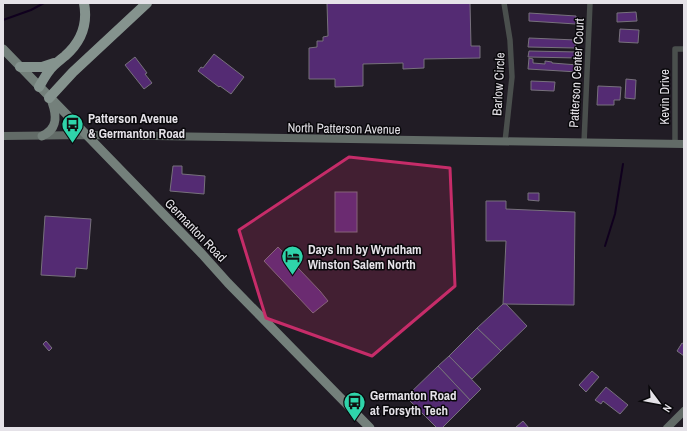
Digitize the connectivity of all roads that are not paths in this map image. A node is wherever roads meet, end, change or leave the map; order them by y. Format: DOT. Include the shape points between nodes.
graph roads {
  1 [pos="84,3"];
  2 [pos="147,3"];
  3 [pos="504,3"];
  4 [pos="590,3"];
  5 [pos="3,49"];
  6 [pos="684,49"];
  7 [pos="56,62"];
  8 [pos="20,66"];
  9 [pos="39,87"];
  10 [pos="51,99"];
  11 [pos="87,135"];
  12 [pos="3,136"];
  13 [pos="42,136"];
  14 [pos="505,142"];
  15 [pos="584,143"];
  16 [pos="680,144"];
  17 [pos="684,411"];
  18 [pos="370,428"];
  19 [pos="667,428"];
  1 -- 7 [label="highway" via="85,26 80,39 73,49"];
  2 -- 10 [label="highway" via="73,72"];
  3 -- 14 [label="street, Barlow Circle" via="512,77"];
  4 -- 15 [label="street, Patterson Center Court"];
  5 -- 8 [label="main road, Germanton Road"];
  6 -- 16 [label="street, Kevin Drive" via="675,49"];
  7 -- 8 [label="highway" via="42,67"];
  7 -- 9 [label="highway"];
  8 -- 9 [label="main road, Germanton Road"];
  9 -- 10 [label="main road, Germanton Road"];
  10 -- 11 [label="main road, Germanton Road"];
  10 -- 13 [label="main road" via="56,121 51,131"];
  11 -- 13 [label="main road, North Patterson Avenue"];
  11 -- 14 [label="main road, North Patterson Avenue"];
  11 -- 18 [label="main road, Germanton Road"];
  12 -- 13 [label="main road, North Patterson Avenue"];
  14 -- 15 [label="main road, North Patterson Avenue"];
  15 -- 16 [label="main road, North Patterson Avenue"];
  17 -- 19 [label="main road"];
}
